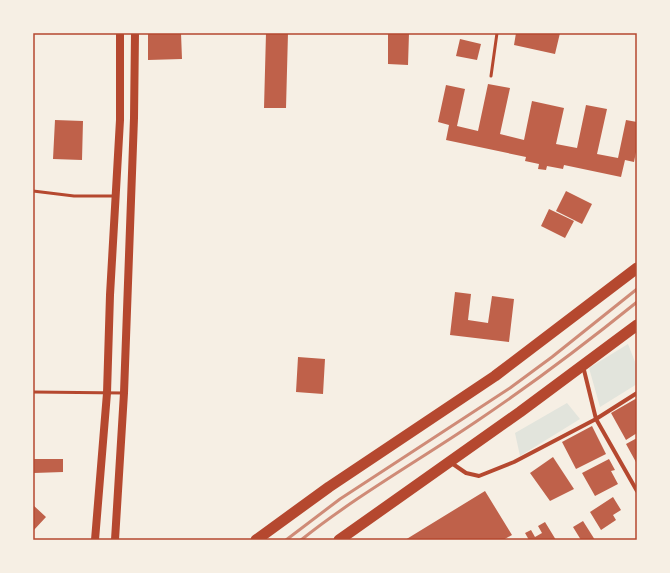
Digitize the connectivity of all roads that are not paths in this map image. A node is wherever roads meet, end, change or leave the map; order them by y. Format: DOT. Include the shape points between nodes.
graph roads {
  1 [pos="120,33"];
  2 [pos="136,33"];
  3 [pos="497,33"];
  4 [pos="491,76"];
  5 [pos="33,191"];
  6 [pos="116,196"];
  7 [pos="637,268"];
  8 [pos="637,325"];
  9 [pos="582,366"];
  10 [pos="33,392"];
  11 [pos="107,393"];
  12 [pos="124,393"];
  13 [pos="637,393"];
  14 [pos="596,419"];
  15 [pos="450,461"];
  16 [pos="637,491"];
  17 [pos="95,540"];
  18 [pos="115,540"];
  19 [pos="256,540"];
  20 [pos="339,540"];
  1 -- 6 [label="main road" via="120,120"];
  2 -- 12 [label="main road"];
  3 -- 4 [label="lane"];
  5 -- 6 [label="lane" via="74,196"];
  6 -- 11 [label="main road"];
  7 -- 19 [label="highway" via="495,376 329,487"];
  8 -- 9 [label="highway"];
  9 -- 14 [label="street"];
  9 -- 15 [label="highway"];
  10 -- 11 [label="lane"];
  11 -- 12 [label="lane"];
  11 -- 17 [label="main road"];
  12 -- 18 [label="main road"];
  13 -- 14 [label="street"];
  14 -- 15 [label="street" via="514,462 479,476 466,473"];
  14 -- 16 [label="street"];
  15 -- 20 [label="highway"];
}
